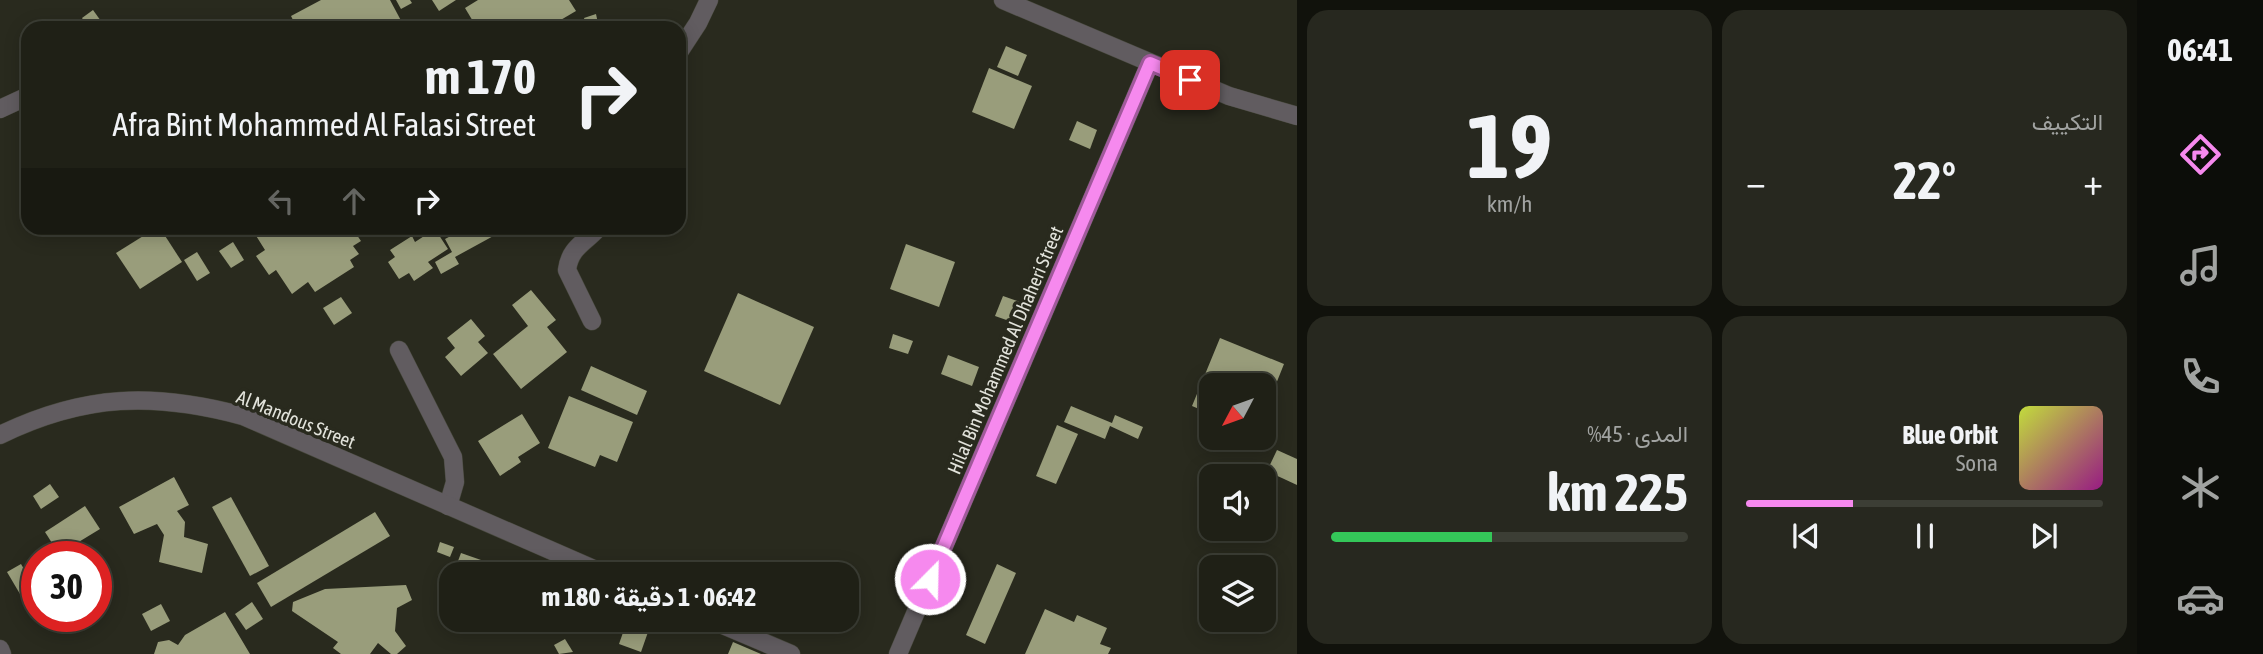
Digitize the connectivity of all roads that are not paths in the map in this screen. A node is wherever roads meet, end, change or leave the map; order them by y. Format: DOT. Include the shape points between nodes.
graph roads {
  1 [pos="709,0"];
  2 [pos="1003,0"];
  3 [pos="686,41"];
  4 [pos="1150,63"];
  5 [pos="21,99"];
  6 [pos="0,109"];
  7 [pos="1297,116"];
  8 [pos="589,235"];
  9 [pos="592,321"];
  10 [pos="399,350"];
  11 [pos="0,435"];
  12 [pos="448,506"];
  13 [pos="577,562"];
  14 [pos="739,632"];
  15 [pos="791,654"];
  16 [pos="898,654"];
  1 -- 3 [label="street"];
  2 -- 4 [label="street"];
  4 -- 7 [label="street" via="1230,96"];
  4 -- 16 [label="street, Hilal Bin Mohammed Al Dhaheri Street"];
  5 -- 6 [label="street"];
  8 -- 9 [label="street" via="576,246 567,270"];
  10 -- 12 [label="street" via="453,457 455,482"];
  11 -- 12 [label="street, Al Mandous Street" via="25,422 97,403 183,403 243,416"];
  12 -- 13 [label="street, Al Mandous Street"];
  14 -- 15 [label="street"];
}
